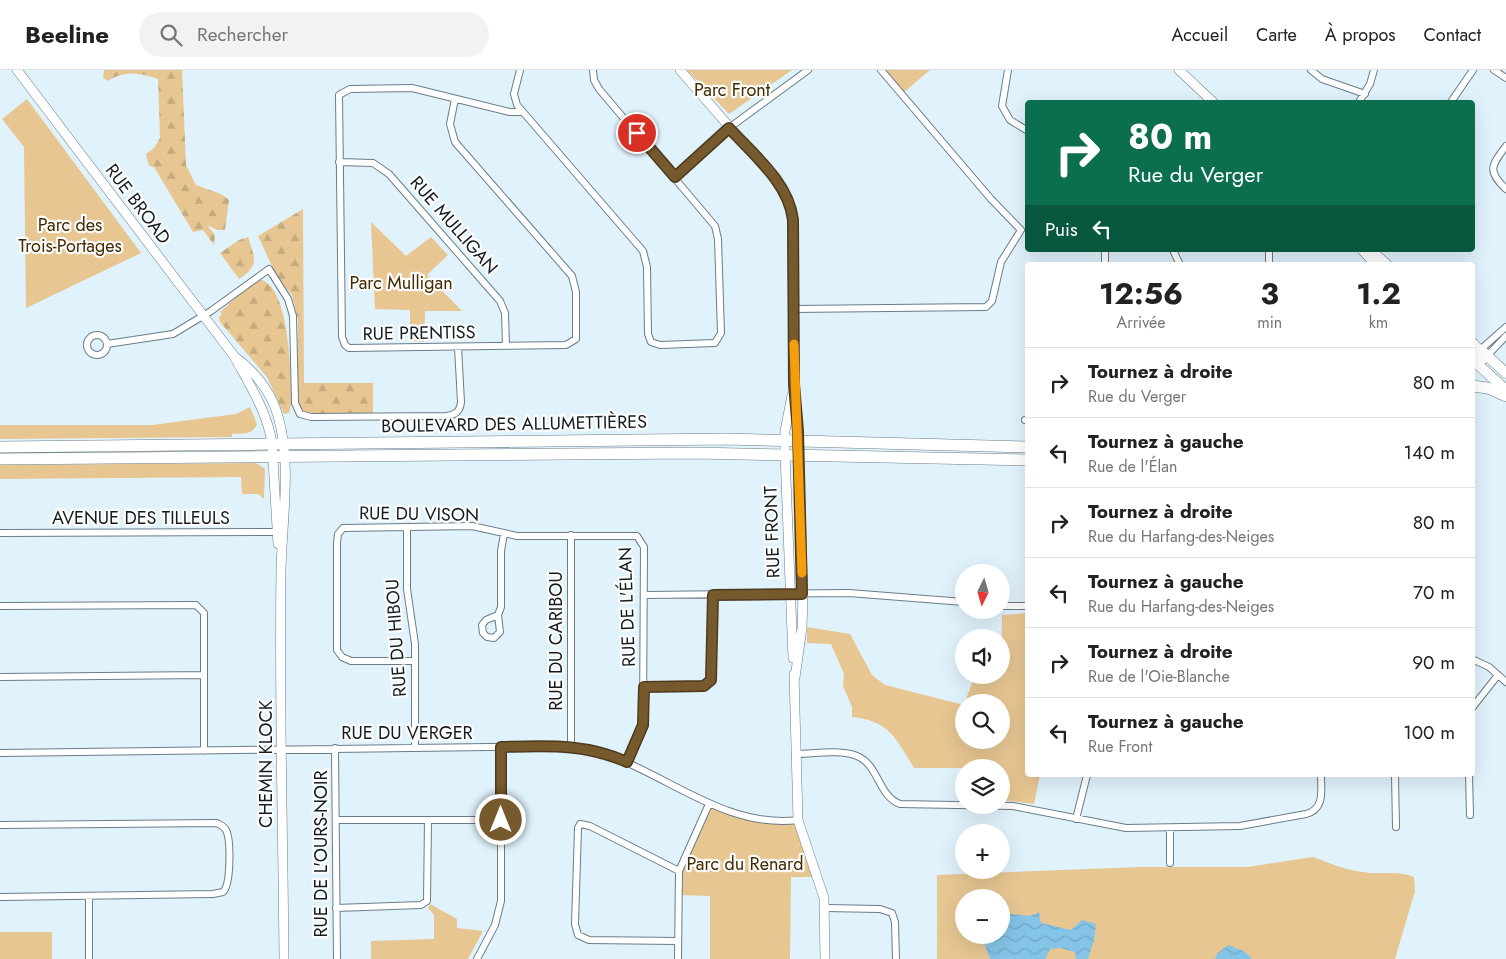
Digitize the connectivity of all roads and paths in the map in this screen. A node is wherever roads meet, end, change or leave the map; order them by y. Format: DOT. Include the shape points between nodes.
graph roads {
  1 [pos="17,70"];
  2 [pos="520,70"];
  3 [pos="594,70"];
  4 [pos="680,70"];
  5 [pos="808,70"];
  6 [pos="881,70"];
  7 [pos="1008,70"];
  8 [pos="1179,70"];
  9 [pos="1310,70"];
  10 [pos="1374,70"];
  11 [pos="1473,70"];
  12 [pos="1494,70"];
  13 [pos="1506,78"];
  14 [pos="1365,94"];
  15 [pos="455,99"];
  16 [pos="1211,100"];
  17 [pos="1360,100"];
  18 [pos="1452,100"];
  19 [pos="522,112"];
  20 [pos="729,128"];
  21 [pos="1025,129"];
  22 [pos="1506,146"];
  23 [pos="339,162"];
  24 [pos="675,177"];
  25 [pos="1506,189"];
  26 [pos="1021,230"];
  27 [pos="1025,232"];
  28 [pos="1364,252"];
  29 [pos="1372,252"];
  30 [pos="1373,262"];
  31 [pos="1384,262"];
  32 [pos="793,309"];
  33 [pos="203,316"];
  34 [pos="1506,327"];
  35 [pos="1506,336"];
  36 [pos="107,344"];
  37 [pos="506,346"];
  38 [pos="458,347"];
  39 [pos="1476,355"];
  40 [pos="1506,373"];
  41 [pos="794,384"];
  42 [pos="1475,386"];
  43 [pos="1506,390"];
  44 [pos="1506,396"];
  45 [pos="785,441"];
  46 [pos="798,441"];
  47 [pos="277,443"];
  48 [pos="0,446"];
  49 [pos="1025,447"];
  50 [pos="785,454"];
  51 [pos="798,454"];
  52 [pos="279,457"];
  53 [pos="0,459"];
  54 [pos="1025,460"];
  55 [pos="407,527"];
  56 [pos="280,532"];
  57 [pos="0,533"];
  58 [pos="504,534"];
  59 [pos="571,536"];
  60 [pos="640,538"];
  61 [pos="791,594"];
  62 [pos="802,594"];
  63 [pos="713,595"];
  64 [pos="644,596"];
  65 [pos="955,601"];
  66 [pos="0,606"];
  67 [pos="1010,606"];
  68 [pos="1025,606"];
  69 [pos="498,615"];
  70 [pos="1475,660"];
  71 [pos="415,661"];
  72 [pos="204,675"];
  73 [pos="1498,675"];
  74 [pos="0,677"];
  75 [pos="795,678"];
  76 [pos="1506,682"];
  77 [pos="644,687"];
  78 [pos="1475,704"];
  79 [pos="570,746"];
  80 [pos="415,747"];
  81 [pos="501,747"];
  82 [pos="282,748"];
  83 [pos="335,748"];
  84 [pos="204,751"];
  85 [pos="0,753"];
  86 [pos="795,754"];
  87 [pos="627,762"];
  88 [pos="1086,777"];
  89 [pos="1321,777"];
  90 [pos="1395,777"];
  91 [pos="1470,777"];
  92 [pos="709,804"];
  93 [pos="1470,815"];
  94 [pos="1076,819"];
  95 [pos="336,820"];
  96 [pos="428,820"];
  97 [pos="501,820"];
  98 [pos="798,820"];
  99 [pos="0,825"];
  100 [pos="1396,827"];
  101 [pos="1170,828"];
  102 [pos="1170,863"];
  103 [pos="679,871"];
  104 [pos="89,896"];
  105 [pos="0,897"];
  106 [pos="336,908"];
  107 [pos="825,908"];
  108 [pos="677,941"];
  109 [pos="89,959"];
  110 [pos="284,959"];
  111 [pos="337,959"];
  112 [pos="477,959"];
  113 [pos="678,959"];
  114 [pos="825,959"];
  115 [pos="896,959"];
  1 -- 33 [label="street, RUE BROAD"];
  2 -- 19 [label="street" via="514,94"];
  3 -- 24 [label="street" via="599,90"];
  4 -- 20 [label="street, RUE FRONT"];
  5 -- 20 [label="street"];
  6 -- 26 [label="street" via="991,200"];
  7 -- 21 [label="street" via="1002,100 1004,111 1010,120"];
  8 -- 16 [label="street"];
  9 -- 14 [label="street" via="1322,80"];
  10 -- 14 [label="street"];
  11 -- 18 [label="street"];
  12 -- 13 [label="street"];
  14 -- 17 [label="street"];
  15 -- 19 [label="street, RUE PRENTISS"];
  15 -- 23 [label="street, RUE PRENTISS" via="412,88 341,92 338,103"];
  15 -- 37 [label="street, RUE PRENTISS" via="450,124 455,142 568,271 576,285 577,336 574,343 566,346"];
  19 -- 24 [label="street" via="643,251 647,267 648,334 651,342 660,346 711,344 718,341 721,334 717,232 711,220"];
  20 -- 24 [label="street"];
  20 -- 32 [label="street, RUE FRONT" via="780,184 790,204 793,220"];
  22 -- 25 [label="street" via="1492,169"];
  23 -- 37 [label="street, RUE MULLIGAN" via="373,163 389,174 500,301 505,313"];
  23 -- 38 [label="street, RUE PRENTISS" via="342,337 345,345 354,349"];
  26 -- 27 [label="street"];
  26 -- 32 [label="street" via="1001,262 992,301 986,307"];
  28 -- 30 [label="street"];
  29 -- 31 [label="street"];
  32 -- 41 [label="street, RUE FRONT"];
  33 -- 36 [label="street" via="173,334"];
  33 -- 38 [label="street" via="269,269 288,299 293,316 295,403 300,414 311,417 455,414 461,402"];
  33 -- 47 [label="street, RUE BROAD" via="234,356"];
  34 -- 39 [label="street"];
  35 -- 39 [label="street"];
  37 -- 38 [label="street, RUE PRENTISS"];
  39 -- 40 [label="main road"];
  39 -- 43 [label="main road"];
  41 -- 45 [label="street, RUE FRONT"];
  41 -- 46 [label="street, RUE FRONT"];
  42 -- 44 [label="highway"];
  45 -- 46 [label="highway, BOULEVARD DES ALLUMETTIÈRES"];
  45 -- 47 [label="highway, BOULEVARD DES ALLUMETTIÈRES"];
  45 -- 50 [label="street, RUE FRONT"];
  46 -- 49 [label="highway, BOULEVARD DES ALLUMETTIÈRES"];
  46 -- 51 [label="street, RUE FRONT"];
  47 -- 48 [label="highway, BOULEVARD DES ALLUMETTIÈRES"];
  47 -- 52 [label="street, RUE BROAD"];
  50 -- 51 [label="highway, BOULEVARD DES ALLUMETTIÈRES"];
  50 -- 52 [label="highway, BOULEVARD DES ALLUMETTIÈRES"];
  50 -- 61 [label="street, RUE FRONT"];
  51 -- 54 [label="highway, BOULEVARD DES ALLUMETTIÈRES"];
  51 -- 62 [label="street, RUE FRONT"];
  52 -- 53 [label="highway, BOULEVARD DES ALLUMETTIÈRES"];
  52 -- 56 [label="street, CHEMIN KLOCK"];
  55 -- 58 [label="street, RUE DU VISON" via="472,526"];
  55 -- 71 [label="street, RUE DU HIBOU" via="407,589"];
  55 -- 71 [label="street, RUE DU VISON" via="343,528 338,534 337,650 351,661"];
  56 -- 57 [label="street, AVENUE DES TILLEULS"];
  56 -- 82 [label="street, CHEMIN KLOCK"];
  58 -- 59 [label="street, RUE DU VISON"];
  58 -- 69 [label="street"];
  59 -- 60 [label="street, RUE DU VISON" via="629,534"];
  59 -- 79 [label="street, RUE DU CARIBOU"];
  60 -- 64 [label="street, RUE DE L'ÉLAN" via="644,547"];
  61 -- 62 [label="street"];
  61 -- 63 [label="street"];
  61 -- 75 [label="street, RUE FRONT"];
  62 -- 65 [label="street" via="878,594"];
  62 -- 75 [label="street, RUE FRONT" via="802,628"];
  63 -- 64 [label="street"];
  63 -- 77 [label="street" via="711,680 704,686"];
  64 -- 77 [label="street, RUE DE L'ÉLAN"];
  66 -- 72 [label="street" via="196,605 204,613"];
  67 -- 68 [label="street"];
  70 -- 73 [label="street"];
  71 -- 80 [label="street, RUE DU HIBOU"];
  72 -- 74 [label="street"];
  72 -- 84 [label="street"];
  73 -- 76 [label="street"];
  73 -- 78 [label="street"];
  75 -- 86 [label="street, RUE FRONT"];
  77 -- 87 [label="street, RUE DE L'ÉLAN" via="643,725"];
  79 -- 81 [label="street, RUE DU VERGER"];
  79 -- 87 [label="street, RUE DU VERGER" via="603,752"];
  80 -- 81 [label="street, RUE DU VERGER"];
  80 -- 83 [label="street, RUE DU VERGER"];
  81 -- 97 [label="street"];
  82 -- 83 [label="street, RUE DU VERGER"];
  82 -- 84 [label="street, RUE DU VERGER"];
  82 -- 110 [label="street, CHEMIN KLOCK"];
  83 -- 95 [label="street, RUE DE L'OURS-NOIR"];
  84 -- 85 [label="street, RUE DU VERGER"];
  86 -- 94 [label="street" via="858,756 872,768 890,799 900,804 1013,806"];
  86 -- 98 [label="street, RUE FRONT"];
  87 -- 92 [label="street, RUE DU VERGER"];
  88 -- 94 [label="street"];
  89 -- 101 [label="street" via="1321,801 1312,812 1249,825"];
  90 -- 100 [label="street"];
  91 -- 93 [label="street"];
  92 -- 98 [label="street, RUE DU VERGER" via="753,818"];
  92 -- 103 [label="street"];
  94 -- 101 [label="street" via="1117,828"];
  95 -- 96 [label="street"];
  95 -- 106 [label="street, RUE DE L'OURS-NOIR"];
  96 -- 97 [label="street"];
  96 -- 106 [label="street" via="427,901 422,906"];
  97 -- 112 [label="street" via="502,901 495,925"];
  98 -- 107 [label="street, RUE FRONT" via="822,887"];
  99 -- 104 [label="street" via="212,822 226,830 229,882 224,892"];
  101 -- 102 [label="street"];
  103 -- 108 [label="street"];
  103 -- 108 [label="street" via="590,826 580,824 578,828 575,924 578,936 589,940"];
  104 -- 105 [label="street"];
  104 -- 109 [label="street"];
  106 -- 111 [label="street, RUE DE L'OURS-NOIR"];
  107 -- 114 [label="street, RUE FRONT"];
  107 -- 115 [label="street" via="880,909 892,913 896,922"];
  108 -- 113 [label="street"];
}
